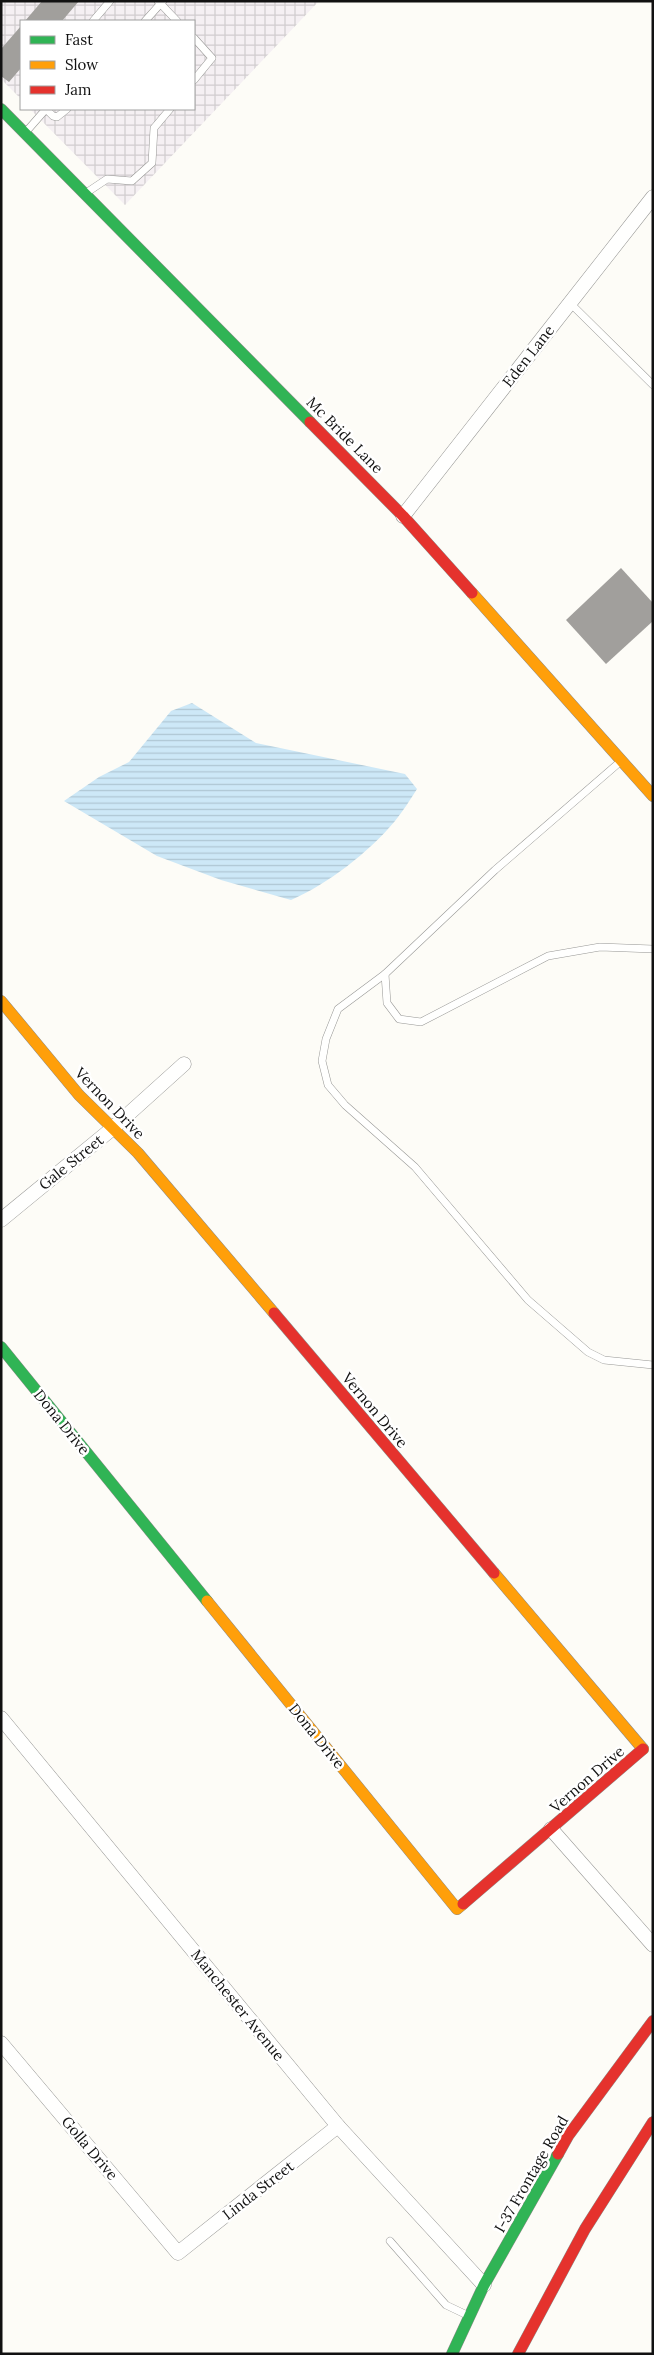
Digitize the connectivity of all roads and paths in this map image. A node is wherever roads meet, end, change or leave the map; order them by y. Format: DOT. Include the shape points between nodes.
graph roads {
  1 [pos="110,1"];
  2 [pos="161,2"];
  3 [pos="94,20"];
  4 [pos="146,20"];
  5 [pos="176,20"];
  6 [pos="195,39"];
  7 [pos="195,79"];
  8 [pos="1,109"];
  9 [pos="45,110"];
  10 [pos="47,110"];
  11 [pos="66,110"];
  12 [pos="169,110"];
  13 [pos="25,133"];
  14 [pos="85,194"];
  15 [pos="653,197"];
  16 [pos="570,303"];
  17 [pos="653,385"];
  18 [pos="403,516"];
  19 [pos="621,761"];
  20 [pos="653,796"];
  21 [pos="653,949"];
  22 [pos="385,974"];
  23 [pos="1,1001"];
  24 [pos="184,1064"];
  25 [pos="113,1128"];
  26 [pos="1,1220"];
  27 [pos="1,1347"];
  28 [pos="653,1365"];
  29 [pos="1,1718"];
  30 [pos="551,1829"];
  31 [pos="653,1945"];
  32 [pos="653,2021"];
  33 [pos="1,2042"];
  34 [pos="653,2122"];
  35 [pos="338,2126"];
  36 [pos="390,2242"];
  37 [pos="178,2253"];
  38 [pos="484,2285"];
  39 [pos="470,2316"];
  40 [pos="452,2354"];
  41 [pos="518,2354"];
  1 -- 3 [label="lane"];
  2 -- 4 [label="lane"];
  2 -- 5 [label="lane"];
  6 -- 7 [label="lane" via="212,58"];
  8 -- 13 [label="main road, Mc Bride Lane"];
  9 -- 13 [label="lane"];
  10 -- 11 [label="lane" via="57,117"];
  12 -- 14 [label="lane" via="154,128 152,163 132,181 107,179"];
  13 -- 14 [label="main road, Mc Bride Lane"];
  14 -- 18 [label="main road, Mc Bride Lane"];
  15 -- 16 [label="street, Eden Lane"];
  16 -- 17 [label="lane"];
  16 -- 18 [label="street, Eden Lane"];
  18 -- 19 [label="main road, Mc Bride Lane"];
  19 -- 20 [label="main road, Mc Bride Lane"];
  19 -- 22 [label="lane" via="495,870"];
  21 -- 22 [label="lane" via="600,947 548,956 421,1022 400,1018 387,1003"];
  22 -- 28 [label="lane" via="338,1009 326,1039 322,1061 328,1085 345,1105 415,1167 528,1300 588,1352 604,1360"];
  23 -- 25 [label="main road, Vernon Drive" via="79,1096"];
  24 -- 25 [label="street, Gale Street"];
  25 -- 26 [label="street, Gale Street"];
  25 -- 30 [label="main road, Vernon Drive" via="138,1153 644,1750"];
  27 -- 30 [label="main road, Dona Drive" via="457,1909"];
  29 -- 35 [label="street, Manchester Avenue"];
  30 -- 31 [label="street"];
  32 -- 38 [label="main road, I-37 Frontage Road" via="568,2136"];
  33 -- 37 [label="street, Golla Drive"];
  34 -- 41 [label="main road" via="585,2229"];
  35 -- 37 [label="street, Linda Street"];
  35 -- 38 [label="street, Manchester Avenue"];
  36 -- 39 [label="lane" via="446,2305"];
  38 -- 39 [label="main road, I-37 Frontage Road"];
  39 -- 40 [label="main road, I-37 Frontage Road"];
}
